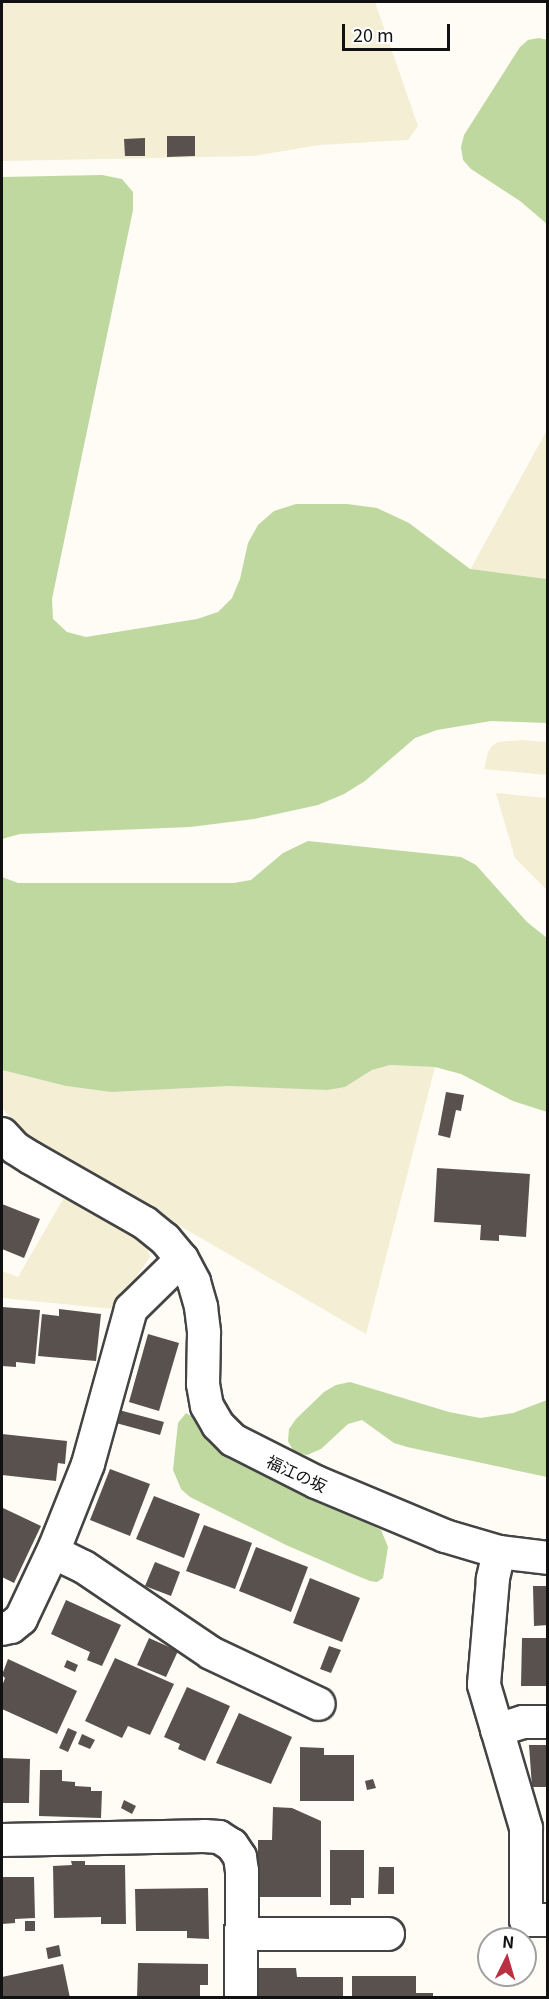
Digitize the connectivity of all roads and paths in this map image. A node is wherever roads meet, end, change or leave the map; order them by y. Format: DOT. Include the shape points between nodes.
graph roads {
  1 [pos="2,1134"];
  2 [pos="182,1259"];
  3 [pos="53,1552"];
  4 [pos="499,1552"];
  5 [pos="548,1558"];
  6 [pos="2,1629"];
  7 [pos="319,1704"];
  8 [pos="548,1722"];
  9 [pos="497,1730"];
  10 [pos="2,1840"];
  11 [pos="548,1920"];
  12 [pos="241,1934"];
  13 [pos="388,1934"];
  14 [pos="241,1998"];
  1 -- 2 [label="street, 福江の坂" via="31,1158 145,1223"];
  2 -- 3 [label="street" via="131,1309 88,1464"];
  2 -- 4 [label="street, 福江の坂" via="201,1307 207,1406 233,1440 380,1510"];
  3 -- 6 [label="street" via="21,1618"];
  3 -- 7 [label="street" via="84,1567 211,1653"];
  4 -- 5 [label="street, 福江の坂"];
  4 -- 9 [label="street" via="484,1685"];
  8 -- 9 [label="street" via="523,1722"];
  9 -- 11 [label="street" via="526,1828 526,1920"];
  10 -- 12 [label="street" via="219,1837 232,1845 240,1857"];
  12 -- 13 [label="street"];
  12 -- 14 [label="street"];
}
